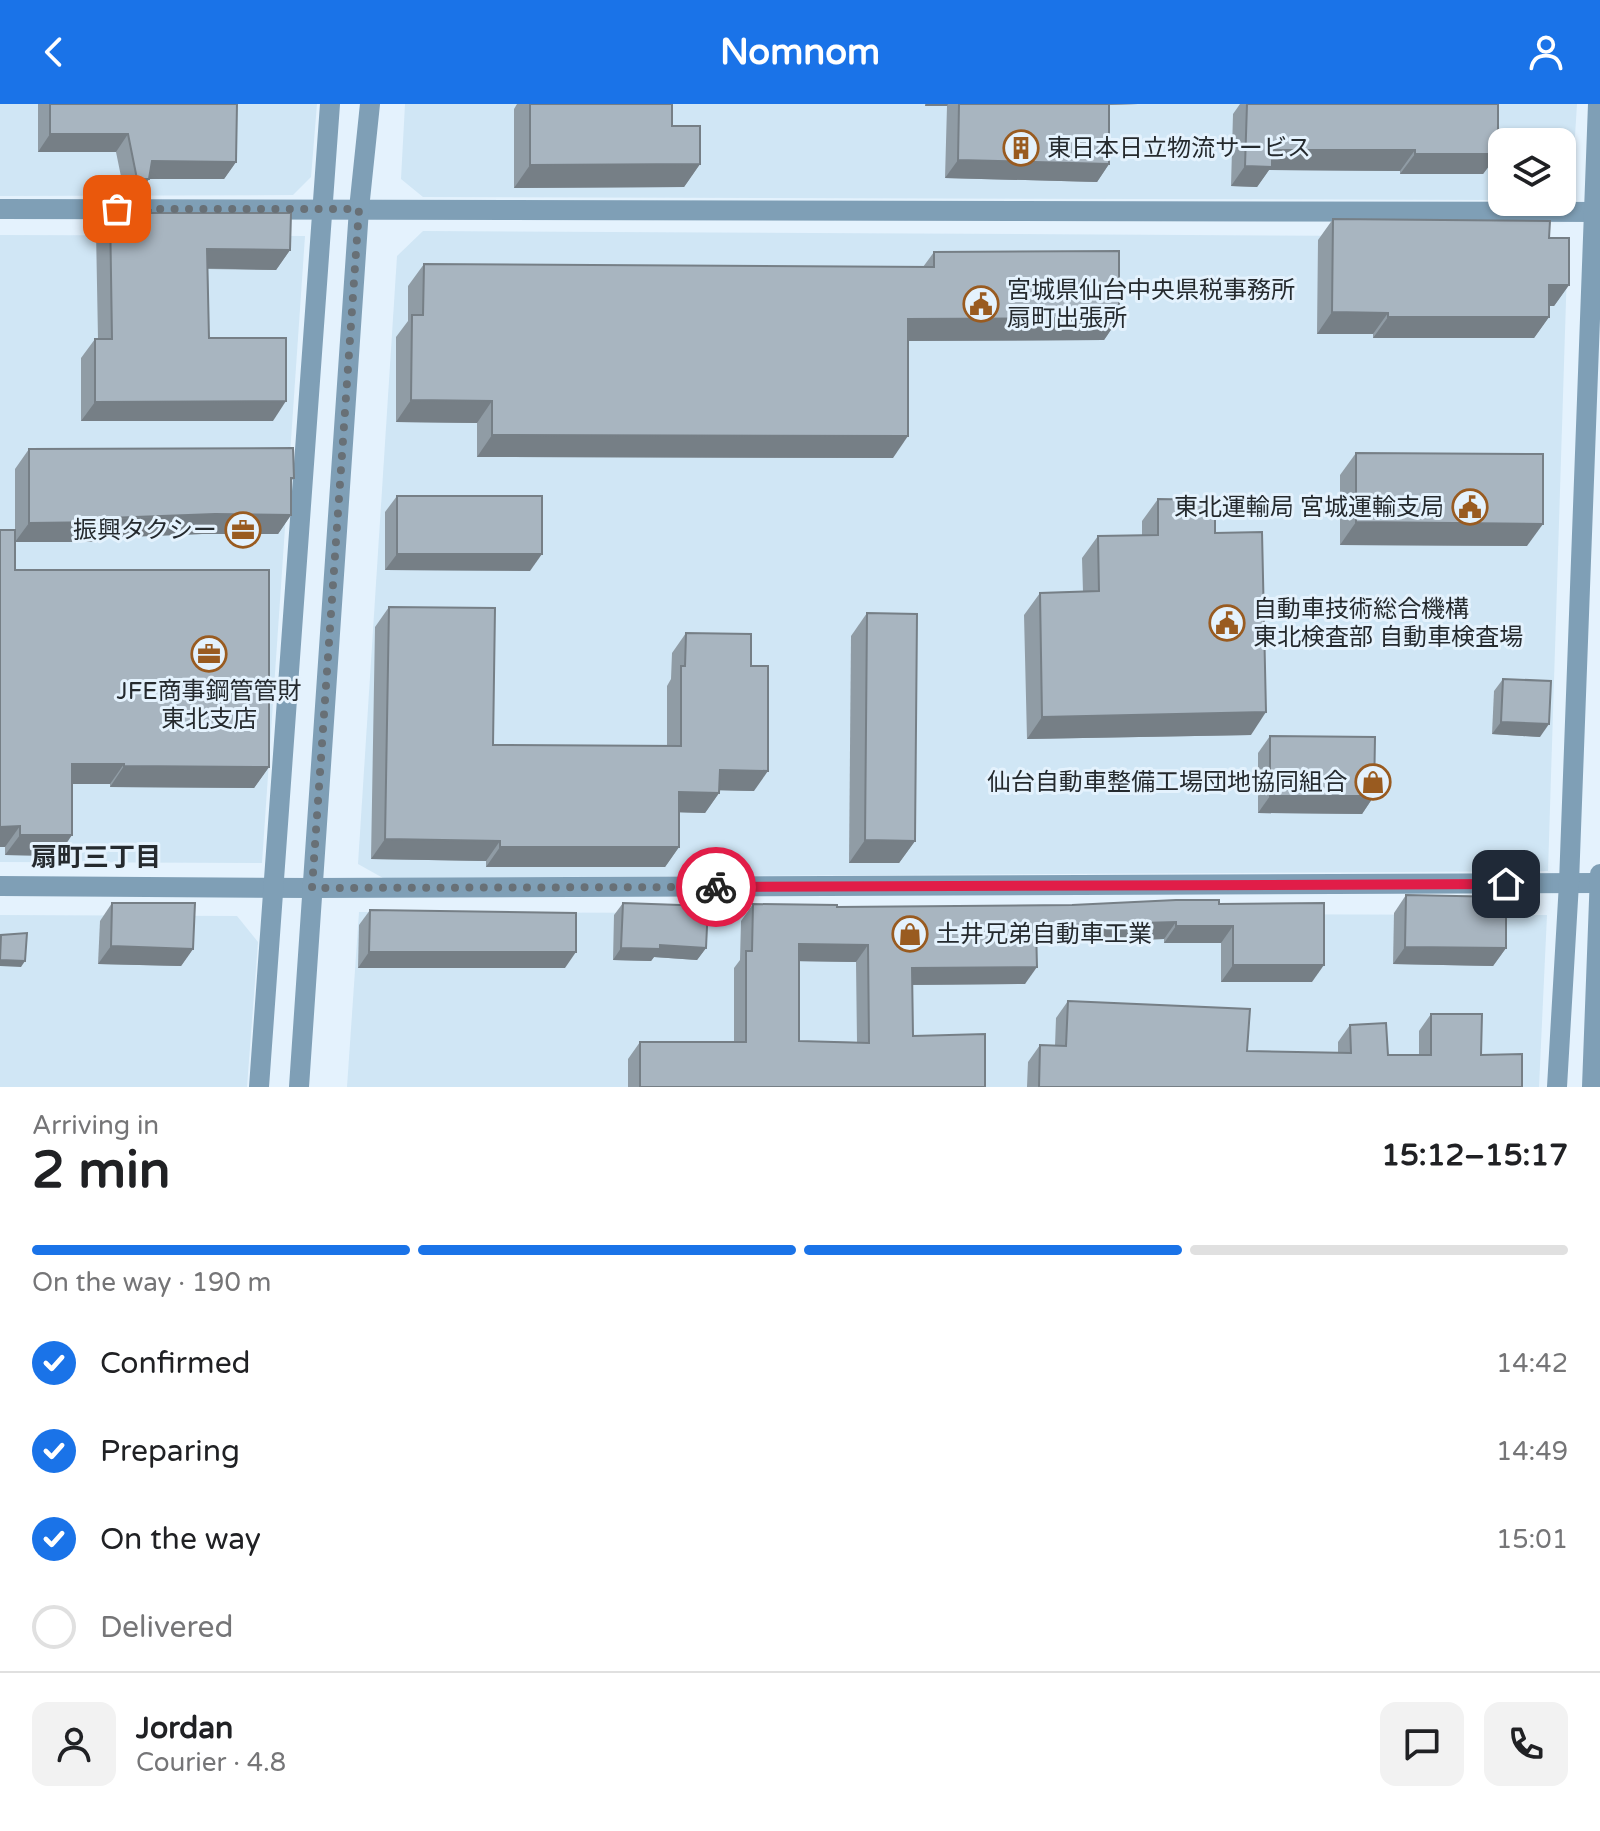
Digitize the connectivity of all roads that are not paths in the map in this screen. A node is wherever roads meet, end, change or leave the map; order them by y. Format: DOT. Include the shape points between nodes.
graph roads {
  1 [pos="330,104"];
  2 [pos="370,104"];
  3 [pos="1598,104"];
  4 [pos="0,209"];
  5 [pos="321,209"];
  6 [pos="359,209"];
  7 [pos="1596,212"];
  8 [pos="1600,874"];
  9 [pos="1569,883"];
  10 [pos="1600,883"];
  11 [pos="0,886"];
  12 [pos="273,888"];
  13 [pos="312,888"];
  14 [pos="259,1087"];
  15 [pos="299,1087"];
  16 [pos="1557,1087"];
  17 [pos="1592,1087"];
  1 -- 5 [label="street"];
  2 -- 6 [label="street"];
  3 -- 7 [label="street"];
  4 -- 5 [label="street"];
  5 -- 6 [label="street"];
  5 -- 12 [label="street"];
  6 -- 7 [label="street"];
  6 -- 13 [label="street"];
  7 -- 9 [label="street"];
  8 -- 10 [label="street"];
  9 -- 10 [label="street"];
  9 -- 13 [label="street"];
  9 -- 16 [label="street"];
  10 -- 17 [label="street"];
  11 -- 12 [label="street"];
  12 -- 13 [label="street"];
  12 -- 14 [label="street"];
  13 -- 15 [label="street"];
}
